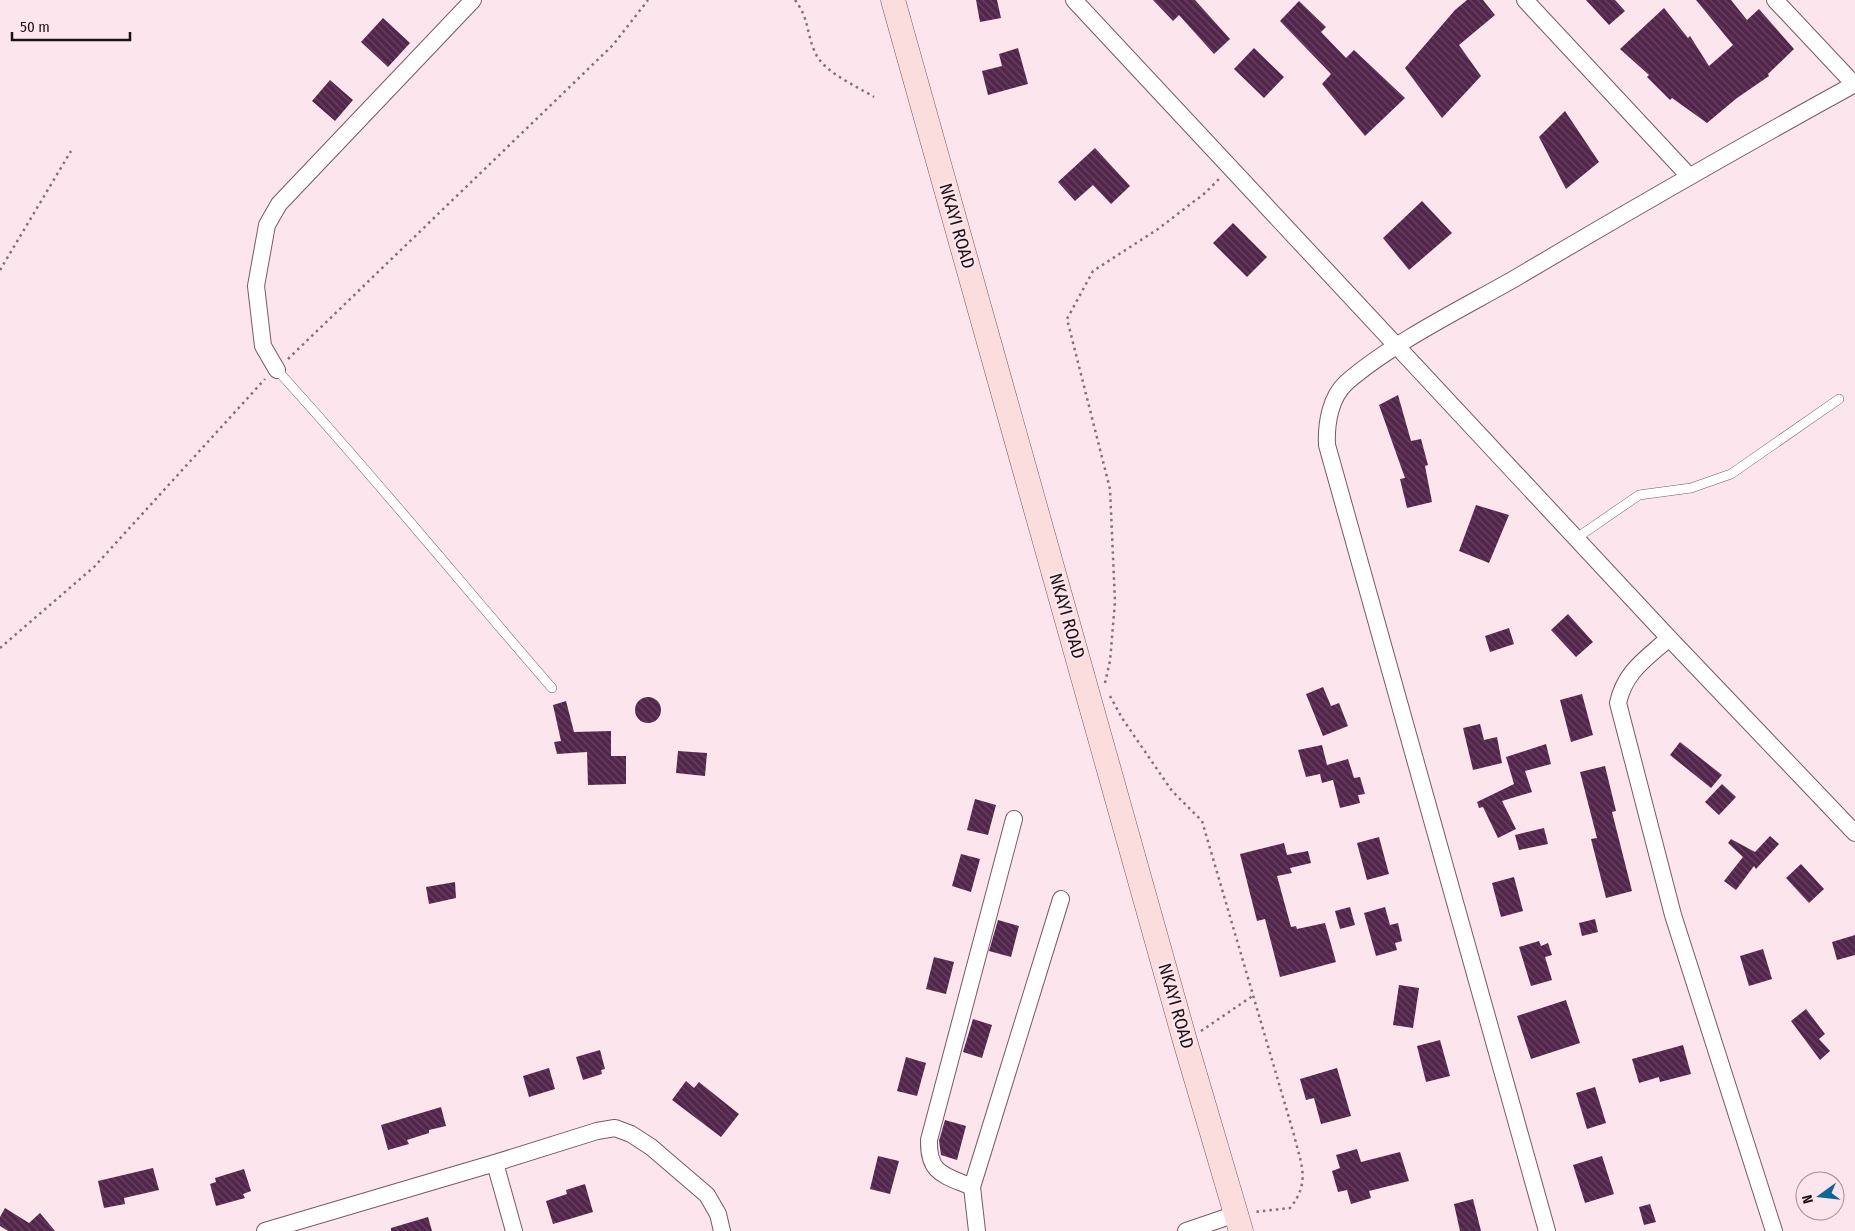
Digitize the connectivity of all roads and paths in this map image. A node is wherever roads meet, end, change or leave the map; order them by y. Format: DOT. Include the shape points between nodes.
graph roads {
  1 [pos="473,0"];
  2 [pos="648,0"];
  3 [pos="795,0"];
  4 [pos="893,0"];
  5 [pos="1074,0"];
  6 [pos="1525,0"];
  7 [pos="1775,0"];
  8 [pos="1855,84"];
  9 [pos="874,97"];
  10 [pos="71,151"];
  11 [pos="1230,167"];
  12 [pos="1689,176"];
  13 [pos="0,270"];
  14 [pos="1398,347"];
  15 [pos="277,370"];
  16 [pos="1839,399"];
  17 [pos="1578,537"];
  18 [pos="1670,638"];
  19 [pos="0,648"];
  20 [pos="552,688"];
  21 [pos="1097,691"];
  22 [pos="1014,819"];
  23 [pos="1855,833"];
  24 [pos="1061,899"];
  25 [pos="1254,995"];
  26 [pos="1185,1041"];
  27 [pos="495,1163"];
  28 [pos="972,1187"];
  29 [pos="1239,1222"];
  30 [pos="265,1231"];
  31 [pos="514,1231"];
  32 [pos="722,1231"];
  33 [pos="977,1231"];
  34 [pos="1186,1231"];
  35 [pos="1547,1231"];
  36 [pos="1774,1231"];
  1 -- 15 [label="street" via="278,204 267,225 256,286 263,346"];
  2 -- 15 [label="path" via="613,45"];
  3 -- 9 [label="path" via="805,13 814,52 829,69"];
  4 -- 21 [label="main road, NKAYI ROAD"];
  5 -- 11 [label="street"];
  6 -- 12 [label="street"];
  7 -- 8 [label="street"];
  8 -- 12 [label="street"];
  10 -- 13 [label="path"];
  11 -- 14 [label="street"];
  11 -- 21 [label="path" via="1206,193 1093,271 1067,319 1110,489 1115,602 1110,661"];
  12 -- 14 [label="street"];
  14 -- 17 [label="street"];
  14 -- 35 [label="street" via="1346,383 1333,402 1326,433 1327,445"];
  15 -- 19 [label="path" via="257,386 94,566"];
  15 -- 20 [label="lane" via="365,466"];
  16 -- 17 [label="lane" via="1731,474 1691,488 1639,495"];
  17 -- 18 [label="street"];
  18 -- 23 [label="street"];
  18 -- 36 [label="street" via="1630,674 1622,686 1618,703 1672,914"];
  21 -- 25 [label="path" via="1122,718 1172,790 1202,821"];
  21 -- 26 [label="main road, NKAYI ROAD"];
  22 -- 28 [label="street" via="929,1140 930,1160 938,1173"];
  24 -- 28 [label="street"];
  25 -- 26 [label="path"];
  25 -- 29 [label="path" via="1304,1178 1300,1195 1290,1208"];
  26 -- 29 [label="main road, NKAYI ROAD"];
  27 -- 30 [label="street"];
  27 -- 31 [label="street"];
  27 -- 32 [label="street" via="598,1130 615,1128 651,1147 707,1195 718,1214"];
  28 -- 33 [label="street"];
  29 -- 34 [label="street"];
}
